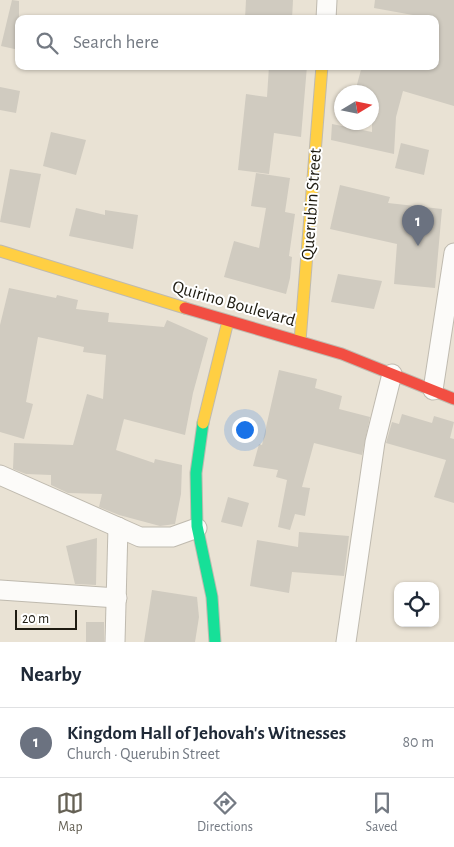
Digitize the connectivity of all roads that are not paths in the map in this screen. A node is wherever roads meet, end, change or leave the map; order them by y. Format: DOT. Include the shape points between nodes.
graph roads {
  1 [pos="327,0"];
  2 [pos="326,15"];
  3 [pos="322,70"];
  4 [pos="0,251"];
  5 [pos="454,253"];
  6 [pos="228,321"];
  7 [pos="300,341"];
  8 [pos="392,374"];
  9 [pos="433,390"];
  10 [pos="454,398"];
  11 [pos="0,475"];
  12 [pos="118,527"];
  13 [pos="197,528"];
  14 [pos="0,590"];
  15 [pos="117,598"];
  16 [pos="115,642"];
  17 [pos="215,642"];
  18 [pos="346,642"];
  1 -- 2 [label="street"];
  3 -- 7 [label="street, Querubin Street"];
  4 -- 6 [label="street, Quirino Boulevard"];
  5 -- 9 [label="street"];
  6 -- 7 [label="street, Quirino Boulevard"];
  6 -- 13 [label="street" via="198,444 195,483"];
  7 -- 8 [label="street, Quirino Boulevard"];
  8 -- 9 [label="street, Quirino Boulevard"];
  8 -- 18 [label="street" via="375,442"];
  9 -- 10 [label="street, Quirino Boulevard"];
  11 -- 12 [label="street"];
  12 -- 13 [label="street" via="140,537 172,537"];
  12 -- 15 [label="street"];
  13 -- 17 [label="street" via="210,584"];
  14 -- 15 [label="street"];
  15 -- 16 [label="street"];
}
